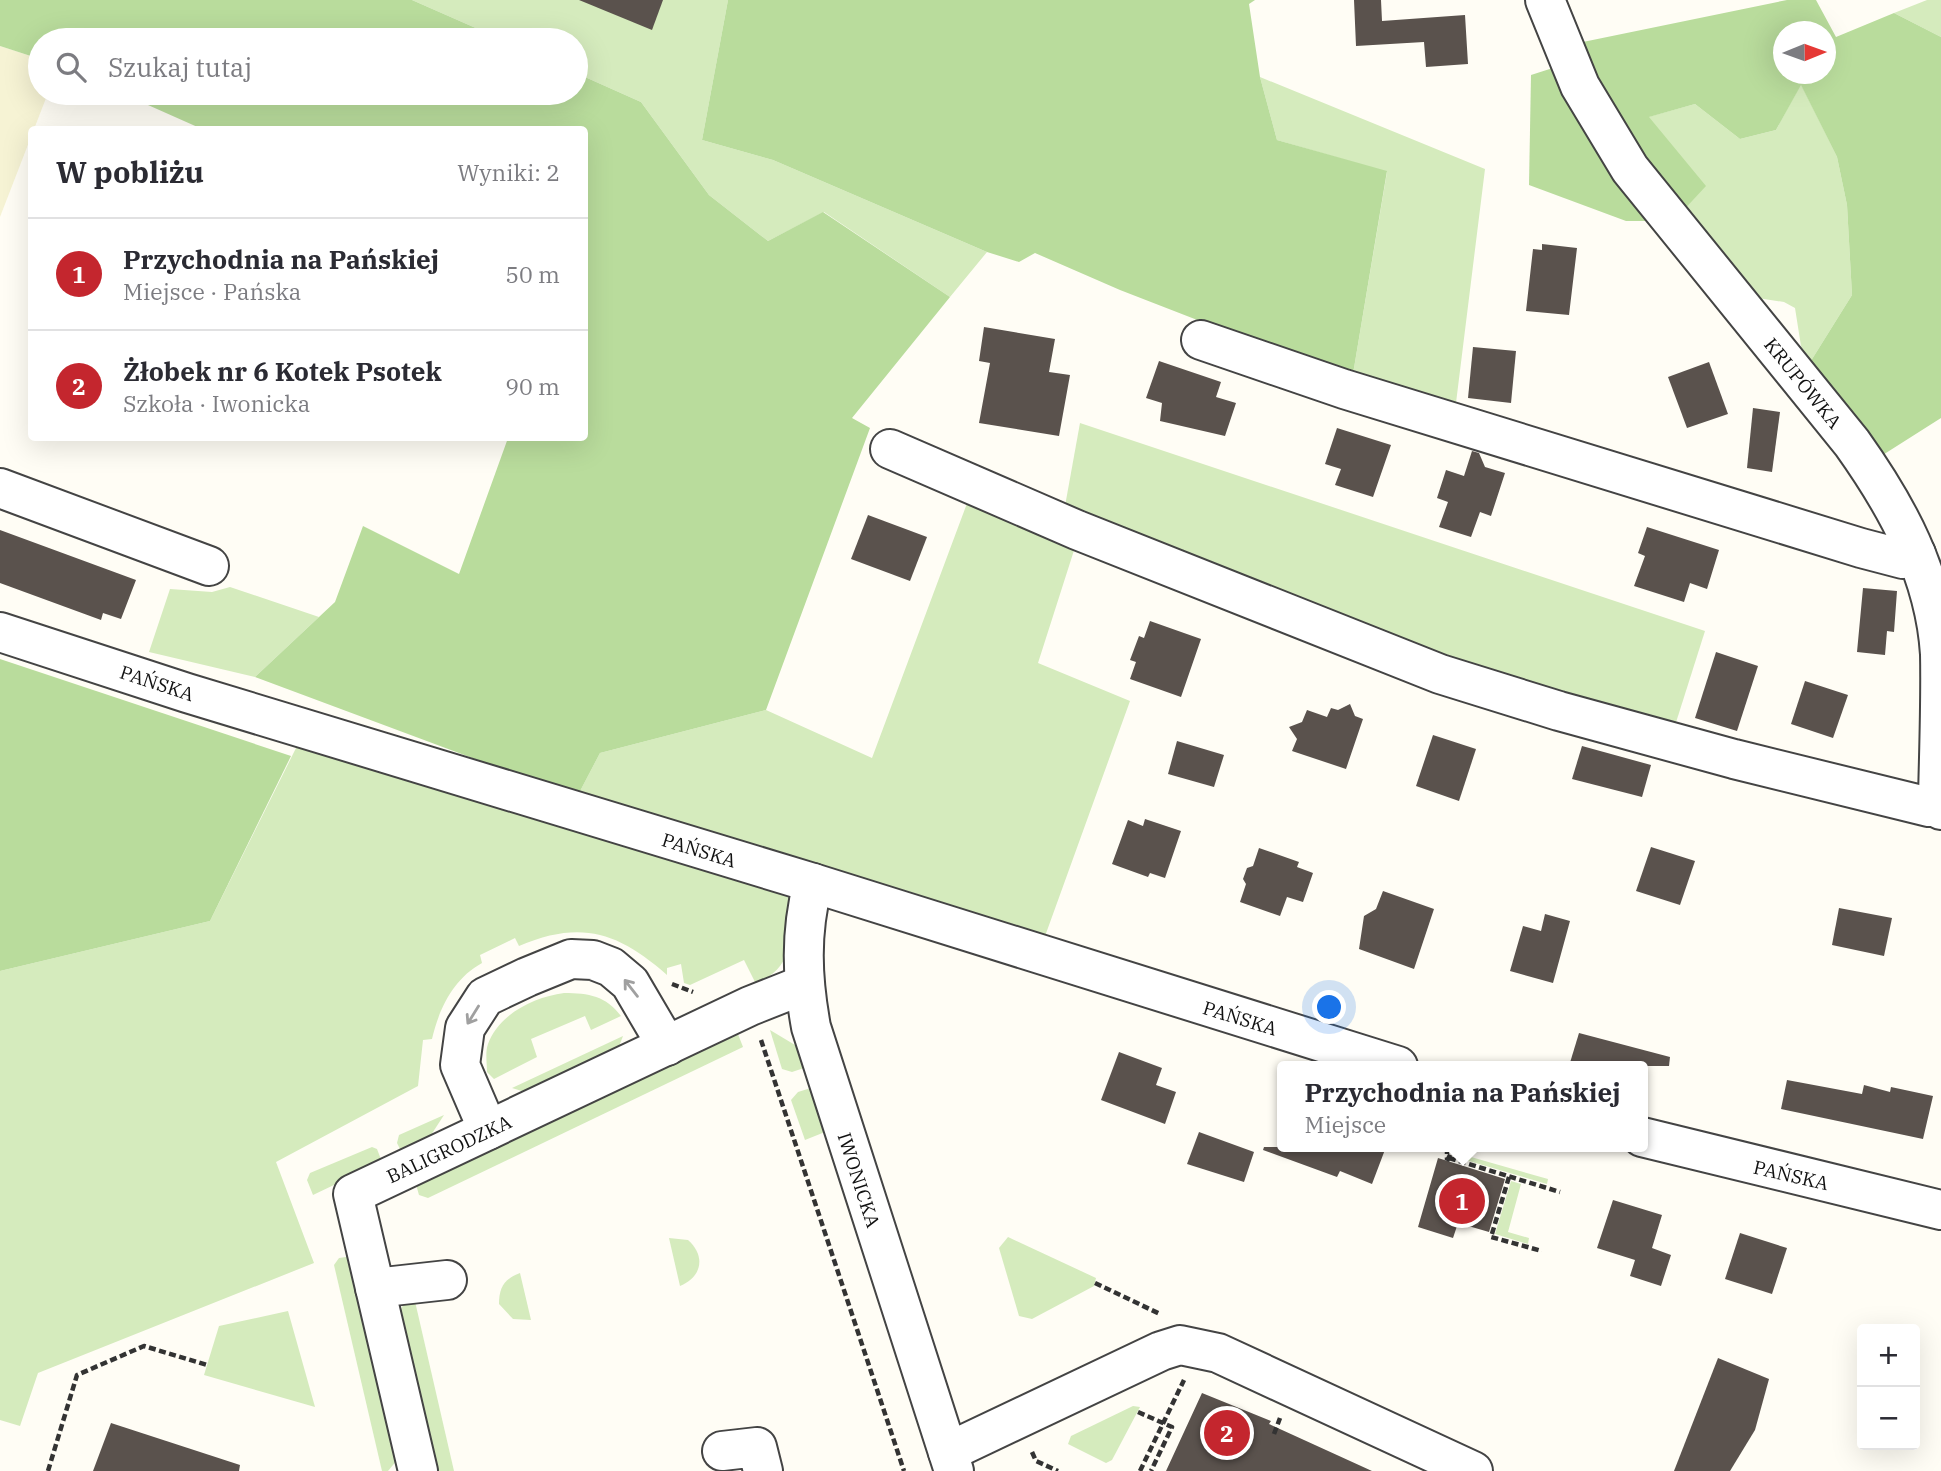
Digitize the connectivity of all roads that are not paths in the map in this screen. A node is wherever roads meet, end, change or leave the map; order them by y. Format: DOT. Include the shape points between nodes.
graph roads {
  1 [pos="1545,0"];
  2 [pos="1200,340"];
  3 [pos="890,449"];
  4 [pos="0,488"];
  5 [pos="0,514"];
  6 [pos="1916,554"];
  7 [pos="209,566"];
  8 [pos="170,576"];
  9 [pos="0,632"];
  10 [pos="1940,808"];
  11 [pos="813,883"];
  12 [pos="803,985"];
  13 [pos="667,1046"];
  14 [pos="1382,1061"];
  15 [pos="488,1130"];
  16 [pos="1648,1138"];
  17 [pos="1941,1210"];
  18 [pos="447,1280"];
  19 [pos="375,1288"];
  20 [pos="722,1451"];
  21 [pos="951,1462"];
  22 [pos="418,1471"];
  23 [pos="762,1471"];
  24 [pos="1473,1471"];
  1 -- 6 [label="street, KRUPÓWKA" via="1580,86 1630,169 1852,443 1878,479"];
  2 -- 6 [label="street" via="1344,389 1861,548 1903,559"];
  3 -- 10 [label="street" via="1077,530 1440,674 1734,760"];
  4 -- 7 [label="street"];
  5 -- 8 [label="street"];
  6 -- 10 [label="street, KRUPÓWKA" via="1940,652"];
  9 -- 11 [label="street, PAŃSKA"];
  11 -- 12 [label="street, IWONICKA" via="804,922"];
  11 -- 14 [label="street, PAŃSKA"];
  12 -- 13 [label="street, BALIGRODZKA"];
  12 -- 21 [label="street, IWONICKA" via="831,1095"];
  13 -- 15 [label="street, BALIGRODZKA"];
  13 -- 15 [label="street, one-way" via="630,983 611,967 571,959 527,977 485,997 464,1028 460,1065"];
  15 -- 19 [label="street, BALIGRODZKA" via="353,1194"];
  16 -- 17 [label="street, PAŃSKA"];
  18 -- 19 [label="street"];
  19 -- 22 [label="street, BALIGRODZKA"];
  20 -- 23 [label="street" via="757,1447"];
  21 -- 24 [label="street" via="1180,1345 1218,1353"];
}
